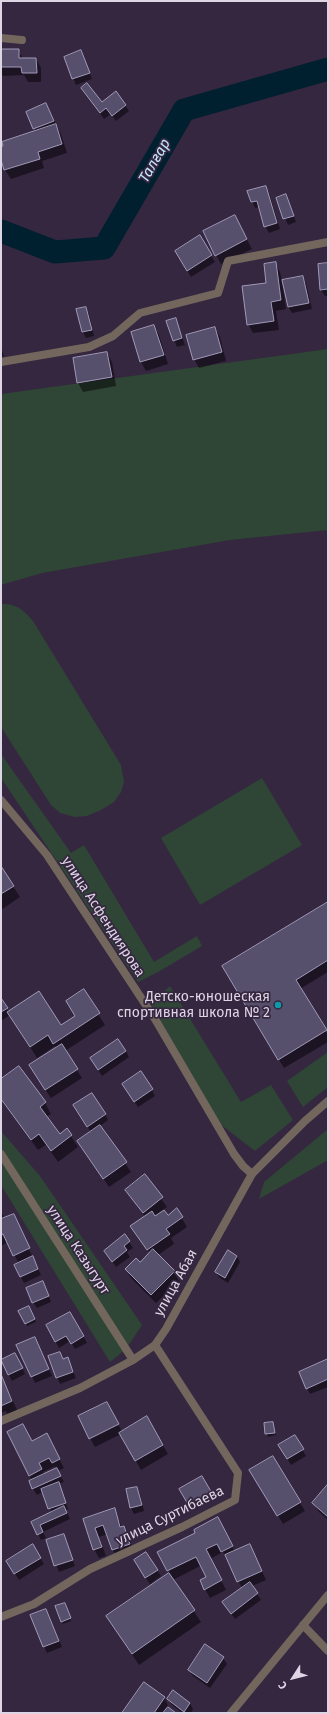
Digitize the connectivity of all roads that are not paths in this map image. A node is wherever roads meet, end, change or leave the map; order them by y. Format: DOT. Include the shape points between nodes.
graph roads {
  1 [pos="1,38"];
  2 [pos="22,40"];
  3 [pos="328,242"];
  4 [pos="1,362"];
  5 [pos="1,800"];
  6 [pos="328,1101"];
  7 [pos="1,1154"];
  8 [pos="252,1174"];
  9 [pos="155,1345"];
  10 [pos="133,1360"];
  11 [pos="1,1422"];
  12 [pos="328,1595"];
  13 [pos="1,1617"];
  14 [pos="303,1625"];
  15 [pos="328,1651"];
  16 [pos="231,1713"];
  1 -- 2 [label="street"];
  3 -- 4 [label="street" via="228,261 218,294 140,313 112,336 89,347"];
  5 -- 8 [label="street, улица Асфендиярова" via="47,855 155,1019 234,1154"];
  6 -- 8 [label="street, улица Абая"];
  7 -- 10 [label="street, улица Казыгурт"];
  8 -- 9 [label="street, улица Абая"];
  9 -- 10 [label="street, улица Абая"];
  9 -- 13 [label="street, улица Суртибаева" via="238,1473 235,1500 90,1569 34,1604"];
  10 -- 11 [label="street, улица Абая" via="80,1388"];
  12 -- 14 [label="street"];
  14 -- 15 [label="street"];
  14 -- 16 [label="street"];
}
